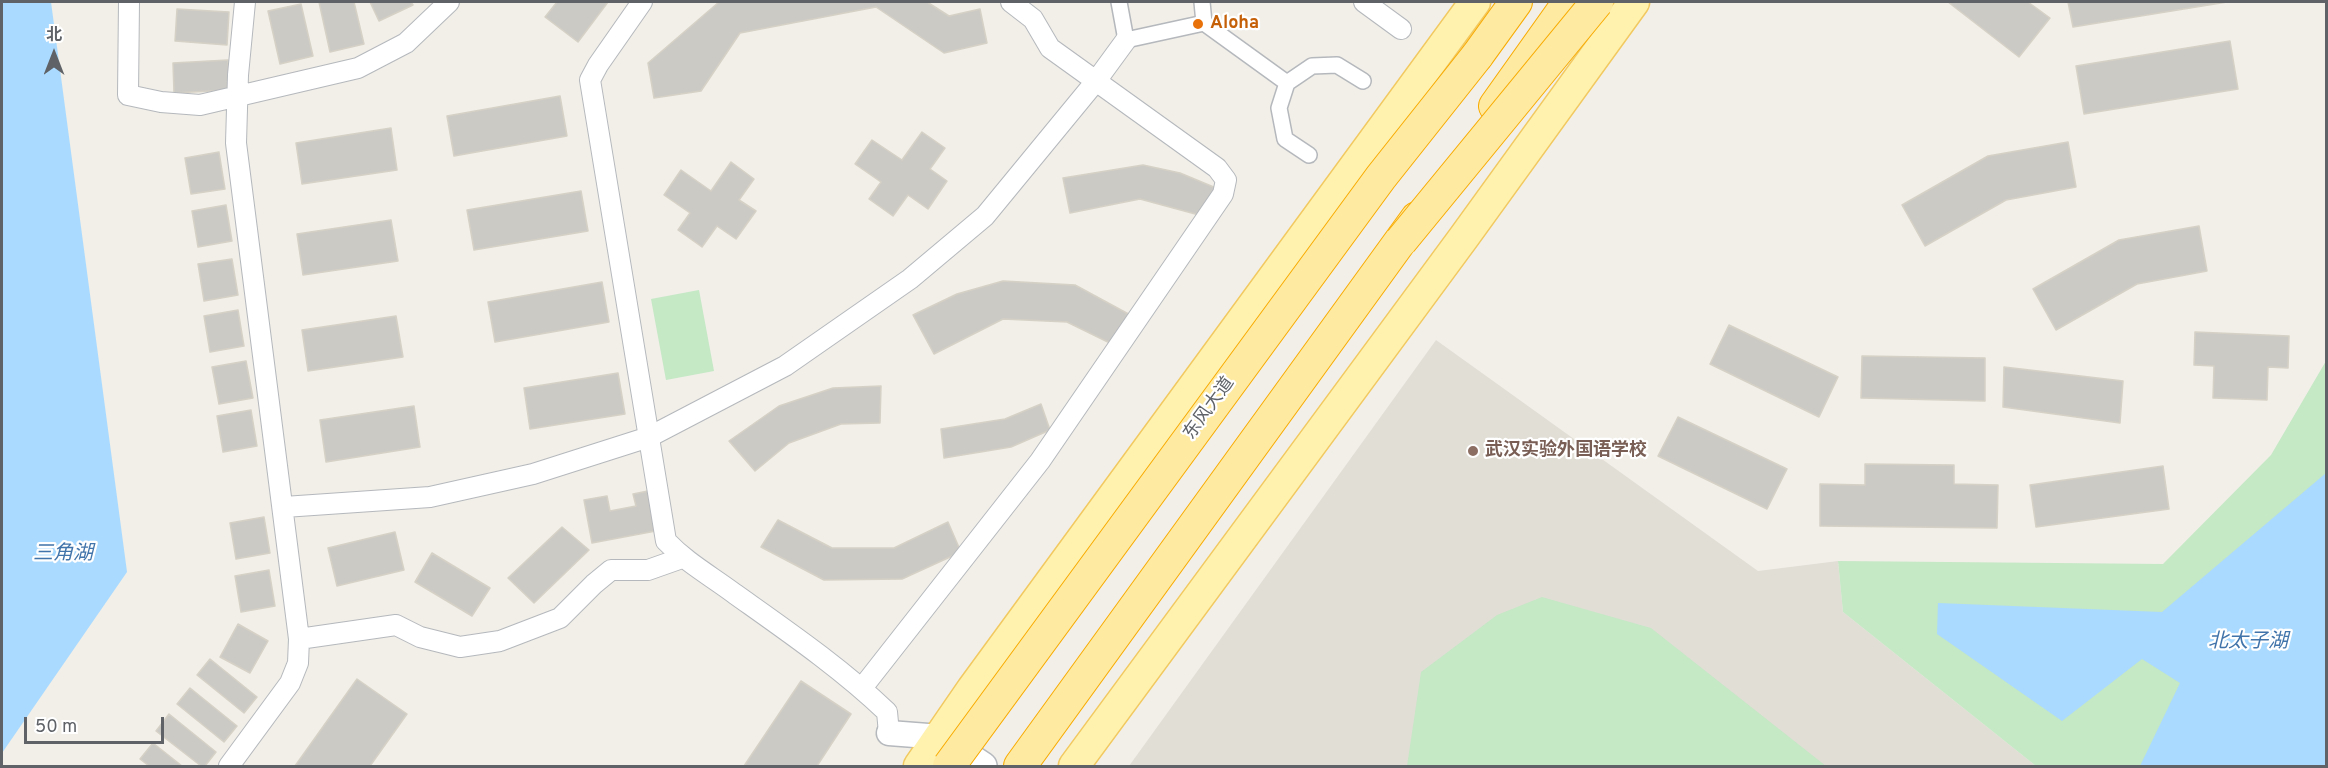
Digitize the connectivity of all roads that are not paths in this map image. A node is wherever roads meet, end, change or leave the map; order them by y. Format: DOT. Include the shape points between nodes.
graph roads {
  1 [pos="129,2"];
  2 [pos="245,2"];
  3 [pos="449,2"];
  4 [pos="642,2"];
  5 [pos="1011,2"];
  6 [pos="1119,2"];
  7 [pos="1202,2"];
  8 [pos="1364,2"];
  9 [pos="1475,2"];
  10 [pos="1514,2"];
  11 [pos="1569,2"];
  12 [pos="1597,2"];
  13 [pos="1634,2"];
  14 [pos="1204,23"];
  15 [pos="1401,29"];
  16 [pos="1125,40"];
  17 [pos="1096,81"];
  18 [pos="1363,81"];
  19 [pos="1287,83"];
  20 [pos="238,98"];
  21 [pos="1309,155"];
  22 [pos="1401,241"];
  23 [pos="649,437"];
  24 [pos="284,507"];
  25 [pos="682,558"];
  26 [pos="299,639"];
  27 [pos="862,688"];
  28 [pos="889,733"];
  29 [pos="941,737"];
  30 [pos="229,766"];
  31 [pos="928,766"];
  32 [pos="983,766"];
  33 [pos="1020,766"];
  34 [pos="1074,766"];
  1 -- 20 [label="street" via="128,95 200,105"];
  2 -- 20 [label="street"];
  3 -- 20 [label="street" via="406,43 358,69"];
  4 -- 23 [label="street" via="590,80"];
  5 -- 17 [label="street" via="1033,19 1050,48"];
  6 -- 16 [label="street"];
  7 -- 14 [label="street"];
  8 -- 15 [label="street"];
  9 -- 29 [label="main road" via="972,688"];
  10 -- 31 [label="highway, 东风大道, bridge" via="1477,56"];
  11 -- 22 [label="highway, bridge"];
  12 -- 22 [label="highway, bridge"];
  13 -- 34 [label="main road"];
  14 -- 16 [label="street"];
  14 -- 19 [label="street"];
  16 -- 17 [label="street"];
  17 -- 23 [label="street" via="985,216 910,279 785,366"];
  17 -- 27 [label="street" via="1217,168 1226,180 1223,194 1040,461"];
  18 -- 19 [label="street" via="1337,65 1312,66"];
  19 -- 21 [label="street" via="1279,108 1285,139"];
  20 -- 24 [label="street" via="237,144"];
  22 -- 33 [label="highway"];
  23 -- 24 [label="street" via="533,474 430,497"];
  23 -- 25 [label="street" via="666,541"];
  24 -- 26 [label="street"];
  25 -- 26 [label="street" via="648,570 611,570 560,618 500,641 460,647 420,637 396,625"];
  25 -- 27 [label="street"];
  26 -- 30 [label="street" via="298,663 290,683"];
  27 -- 28 [label="street" via="887,712"];
  28 -- 29 [label="street"];
  29 -- 31 [label="main road"];
  29 -- 32 [label="main road"];
}
